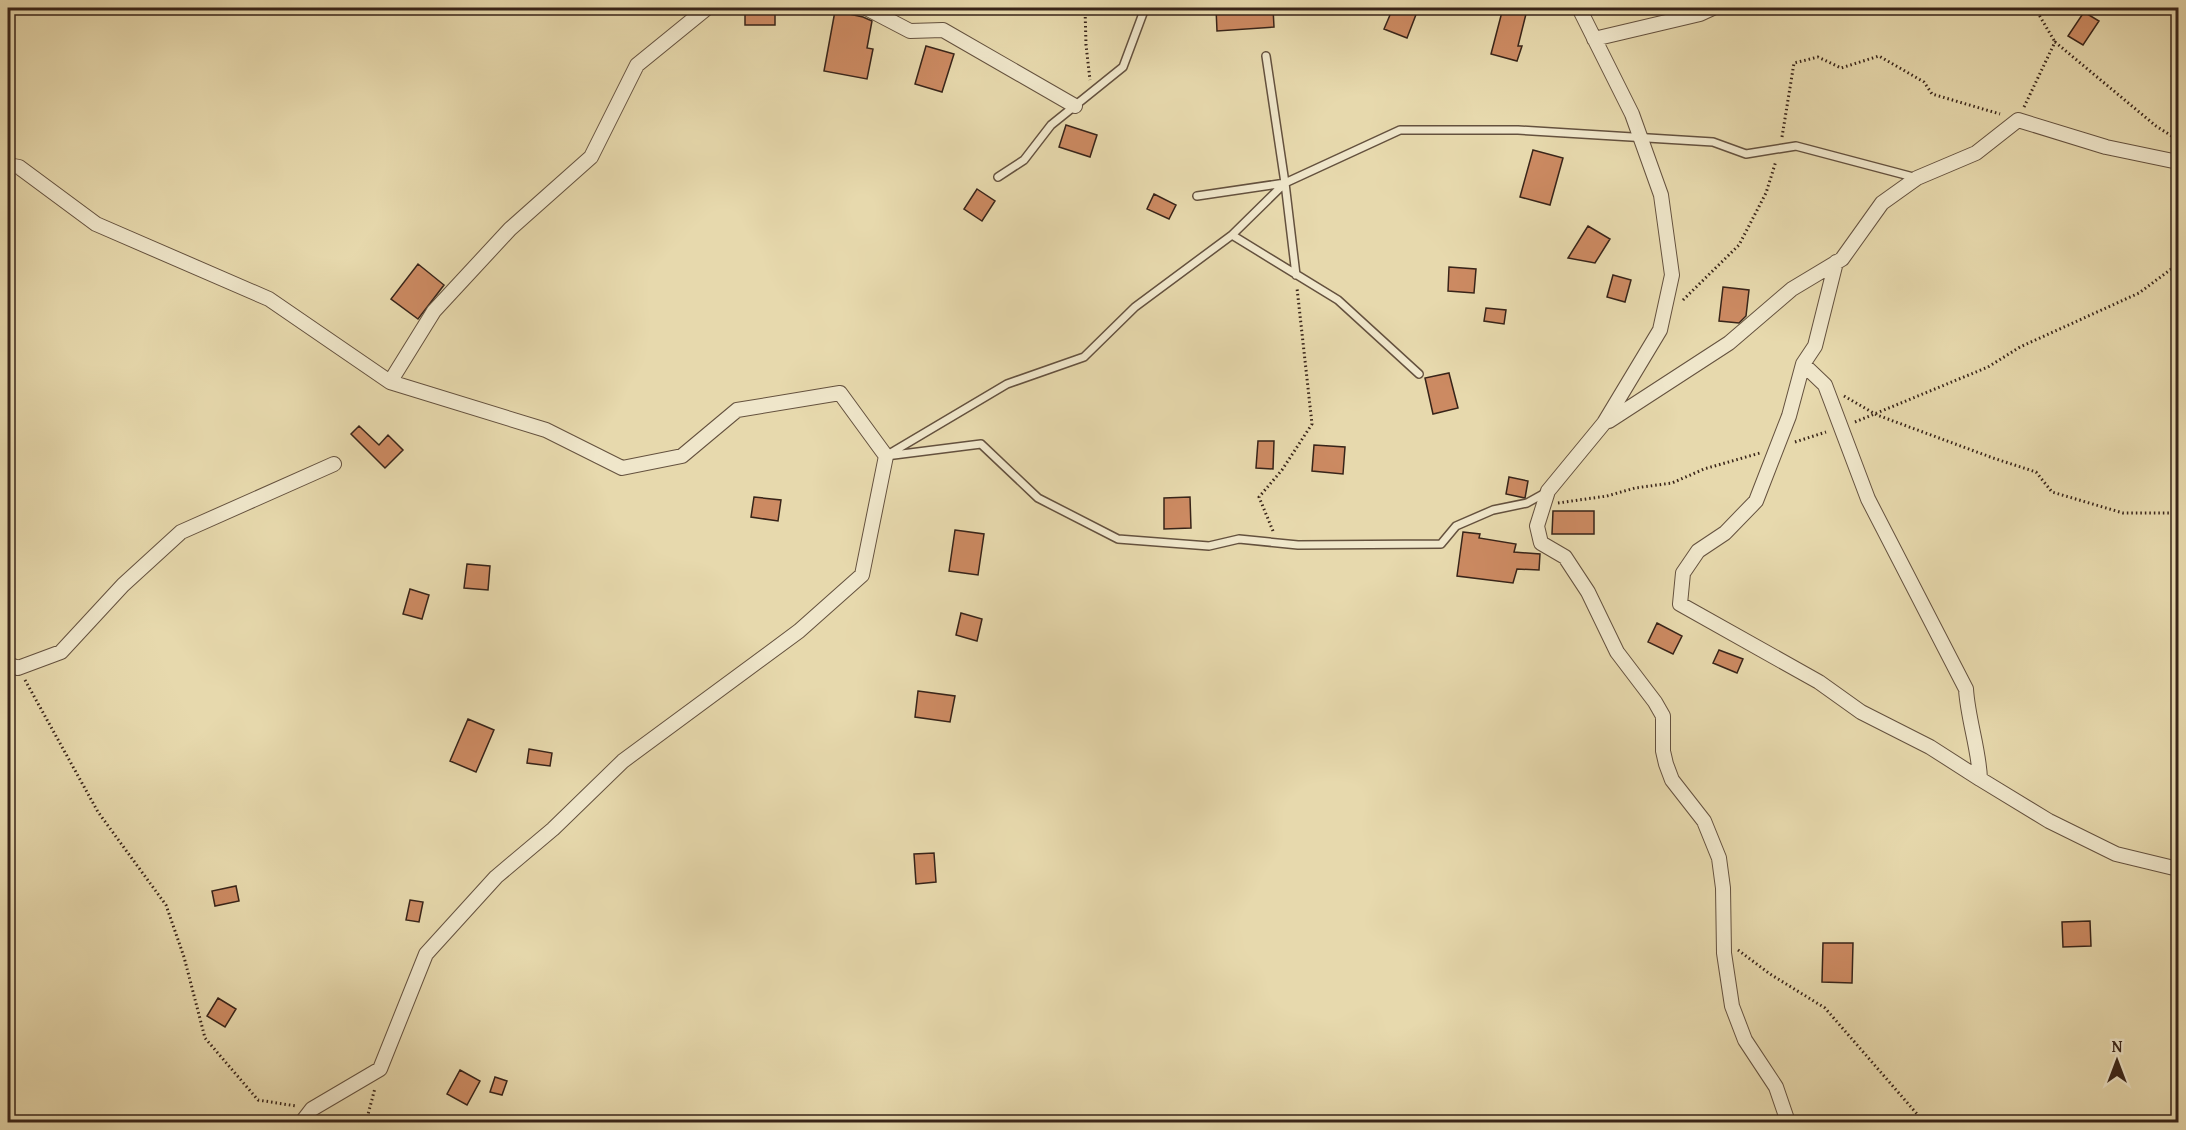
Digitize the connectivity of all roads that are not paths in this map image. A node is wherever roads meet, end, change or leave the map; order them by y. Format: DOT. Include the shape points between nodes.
graph roads {
  1 [pos="707,8"];
  2 [pos="866,8"];
  3 [pos="1145,8"];
  4 [pos="1579,8"];
  5 [pos="1713,8"];
  6 [pos="1594,39"];
  7 [pos="1266,56"];
  8 [pos="1075,106"];
  9 [pos="1640,137"];
  10 [pos="2178,162"];
  11 [pos="8,165"];
  12 [pos="998,177"];
  13 [pos="1917,178"];
  14 [pos="1285,183"];
  15 [pos="1197,196"];
  16 [pos="1232,236"];
  17 [pos="1836,262"];
  18 [pos="1296,275"];
  19 [pos="1803,364"];
  20 [pos="1419,374"];
  21 [pos="390,382"];
  22 [pos="1604,423"];
  23 [pos="886,456"];
  24 [pos="334,464"];
  25 [pos="1548,491"];
  26 [pos="13,666"];
  27 [pos="1980,779"];
  28 [pos="2178,869"];
  29 [pos="302,1122"];
  30 [pos="1788,1122"];
  1 -- 21 [label="street" via="637,65 591,157 510,229 434,311"];
  2 -- 8 [label="street" via="910,31 943,30"];
  3 -- 8 [label="lane" via="1123,67"];
  4 -- 6 [label="street"];
  5 -- 6 [label="street"];
  6 -- 9 [label="street"];
  7 -- 14 [label="lane"];
  8 -- 12 [label="lane" via="1051,125 1024,160"];
  9 -- 13 [label="lane" via="1713,142 1746,154 1796,146"];
  9 -- 14 [label="lane" via="1518,130 1400,130"];
  9 -- 22 [label="street" via="1661,195 1671,275 1660,330"];
  10 -- 13 [label="street" via="2106,147 2018,120 1976,153"];
  11 -- 21 [label="street" via="19,167 96,224 269,299"];
  13 -- 17 [label="street" via="1882,203"];
  14 -- 15 [label="lane"];
  14 -- 16 [label="lane"];
  14 -- 18 [label="lane"];
  16 -- 18 [label="lane"];
  16 -- 23 [label="lane" via="1135,307 1084,357 1006,384"];
  17 -- 19 [label="street" via="1815,346"];
  17 -- 22 [label="street" via="1792,289 1729,343"];
  18 -- 20 [label="lane" via="1338,300"];
  19 -- 27 [label="street" via="1825,385 1868,499 1966,689"];
  19 -- 27 [label="street" via="1789,416 1756,501 1725,533 1698,551 1683,573 1680,604"];
  21 -- 23 [label="street" via="546,430 622,468 682,456 737,410 840,393"];
  22 -- 25 [label="street"];
  23 -- 25 [label="lane" via="981,444 1038,498 1118,540 1209,546 1239,539 1298,545 1441,544 1456,526"];
  23 -- 29 [label="street" via="862,575 799,631 624,761 496,877 426,954 380,1069 312,1109"];
  24 -- 26 [label="street" via="181,532 123,585 61,652"];
  25 -- 30 [label="street" via="1537,526 1541,543 1565,557 1588,592 1617,652 1663,716 1663,750 1672,780 1704,821 1719,858 1732,1006 1745,1040 1776,1087"];
  27 -- 28 [label="street" via="2049,821 2116,854"];
}
